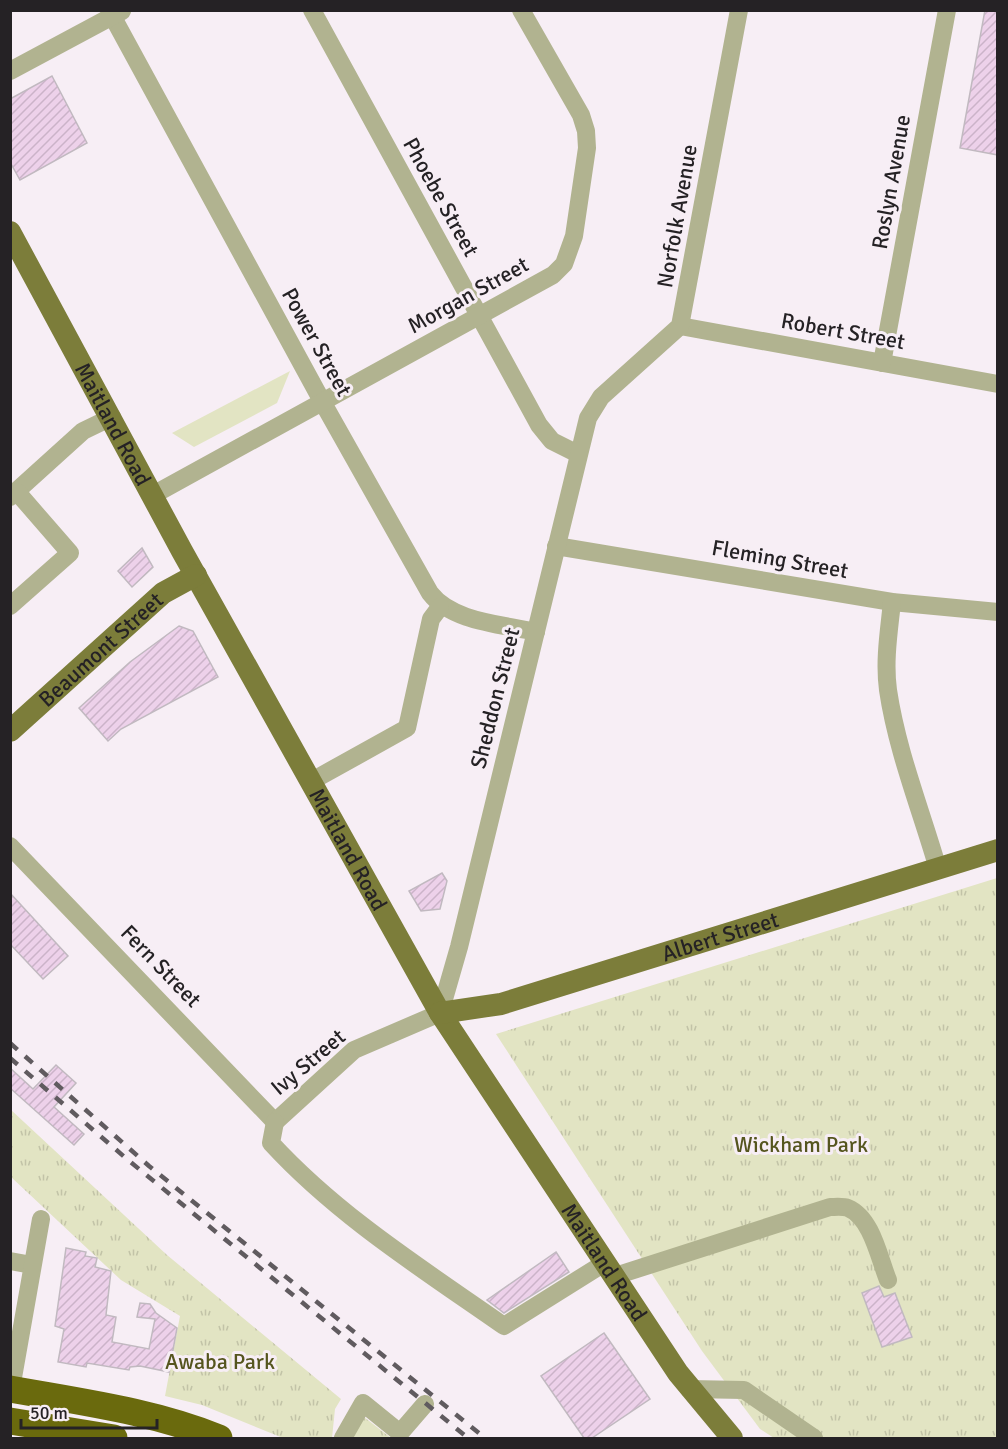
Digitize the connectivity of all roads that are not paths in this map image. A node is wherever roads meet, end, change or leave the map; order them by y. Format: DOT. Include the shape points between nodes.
graph roads {
  1 [pos="312,10"];
  2 [pos="520,10"];
  3 [pos="739,10"];
  4 [pos="947,10"];
  5 [pos="115,12"];
  6 [pos="10,71"];
  7 [pos="10,232"];
  8 [pos="479,316"];
  9 [pos="680,326"];
  10 [pos="882,363"];
  11 [pos="998,384"];
  12 [pos="322,403"];
  13 [pos="112,417"];
  14 [pos="578,454"];
  15 [pos="14,495"];
  16 [pos="153,495"];
  17 [pos="556,546"];
  18 [pos="196,575"];
  19 [pos="892,602"];
  20 [pos="10,606"];
  21 [pos="440,607"];
  22 [pos="998,612"];
  23 [pos="536,632"];
  24 [pos="10,731"];
  25 [pos="310,782"];
  26 [pos="10,846"];
  27 [pos="998,850"];
  28 [pos="938,869"];
  29 [pos="440,1013"];
  30 [pos="275,1122"];
  31 [pos="41,1219"];
  32 [pos="10,1261"];
  33 [pos="33,1265"];
  34 [pos="611,1269"];
  35 [pos="888,1280"];
  36 [pos="11,1389"];
  37 [pos="689,1389"];
  38 [pos="425,1404"];
  39 [pos="10,1421"];
  40 [pos="114,1438"];
  41 [pos="219,1438"];
  42 [pos="343,1438"];
  43 [pos="732,1438"];
  44 [pos="814,1438"];
  1 -- 8 [label="street, Phoebe Street"];
  2 -- 8 [label="street, Morgan Street" via="581,115 587,148 574,236 564,264 553,275"];
  3 -- 9 [label="street, Norfolk Avenue"];
  4 -- 10 [label="street, Roslyn Avenue"];
  5 -- 6 [label="street"];
  5 -- 12 [label="street, Power Street"];
  7 -- 13 [label="main road, Maitland Road"];
  8 -- 12 [label="street, Morgan Street"];
  8 -- 14 [label="street, Phoebe Street" via="539,426 552,441"];
  9 -- 10 [label="street, Robert Street"];
  9 -- 14 [label="street, Sheddon Street" via="601,397 588,418"];
  10 -- 11 [label="street, Robert Street"];
  12 -- 16 [label="street, Morgan Street"];
  12 -- 21 [label="street, Power Street"];
  13 -- 15 [label="street" via="83,431"];
  13 -- 16 [label="main road, Maitland Road"];
  14 -- 17 [label="street, Sheddon Street"];
  15 -- 20 [label="street" via="70,553"];
  16 -- 18 [label="main road, Maitland Road"];
  17 -- 19 [label="street, Fleming Street"];
  17 -- 23 [label="street, Sheddon Street"];
  18 -- 24 [label="main road, Beaumont Street" via="163,593"];
  18 -- 25 [label="main road, Maitland Road"];
  19 -- 22 [label="street, Fleming Street"];
  19 -- 28 [label="street" via="886,654 888,688 894,721"];
  21 -- 23 [label="street"];
  21 -- 25 [label="street" via="431,619 407,728"];
  23 -- 29 [label="street, Sheddon Street"];
  25 -- 29 [label="main road, Maitland Road"];
  26 -- 30 [label="street, Fern Street"];
  27 -- 28 [label="main road, Albert Street"];
  28 -- 29 [label="main road, Albert Street" via="501,1004"];
  29 -- 30 [label="street, Ivy Street" via="354,1050"];
  29 -- 34 [label="main road, Maitland Road"];
  30 -- 34 [label="street" via="270,1143 285,1159 383,1241 504,1326"];
  31 -- 33 [label="street"];
  32 -- 33 [label="street"];
  33 -- 36 [label="street"];
  34 -- 35 [label="street" via="830,1207 847,1207 859,1214 868,1228"];
  34 -- 37 [label="main road, Maitland Road"];
  36 -- 41 [label="highway" via="128,1410"];
  37 -- 43 [label="main road, Maitland Road"];
  37 -- 44 [label="street" via="744,1390"];
  38 -- 42 [label="street" via="400,1433 363,1403"];
  39 -- 40 [label="highway"];
}
